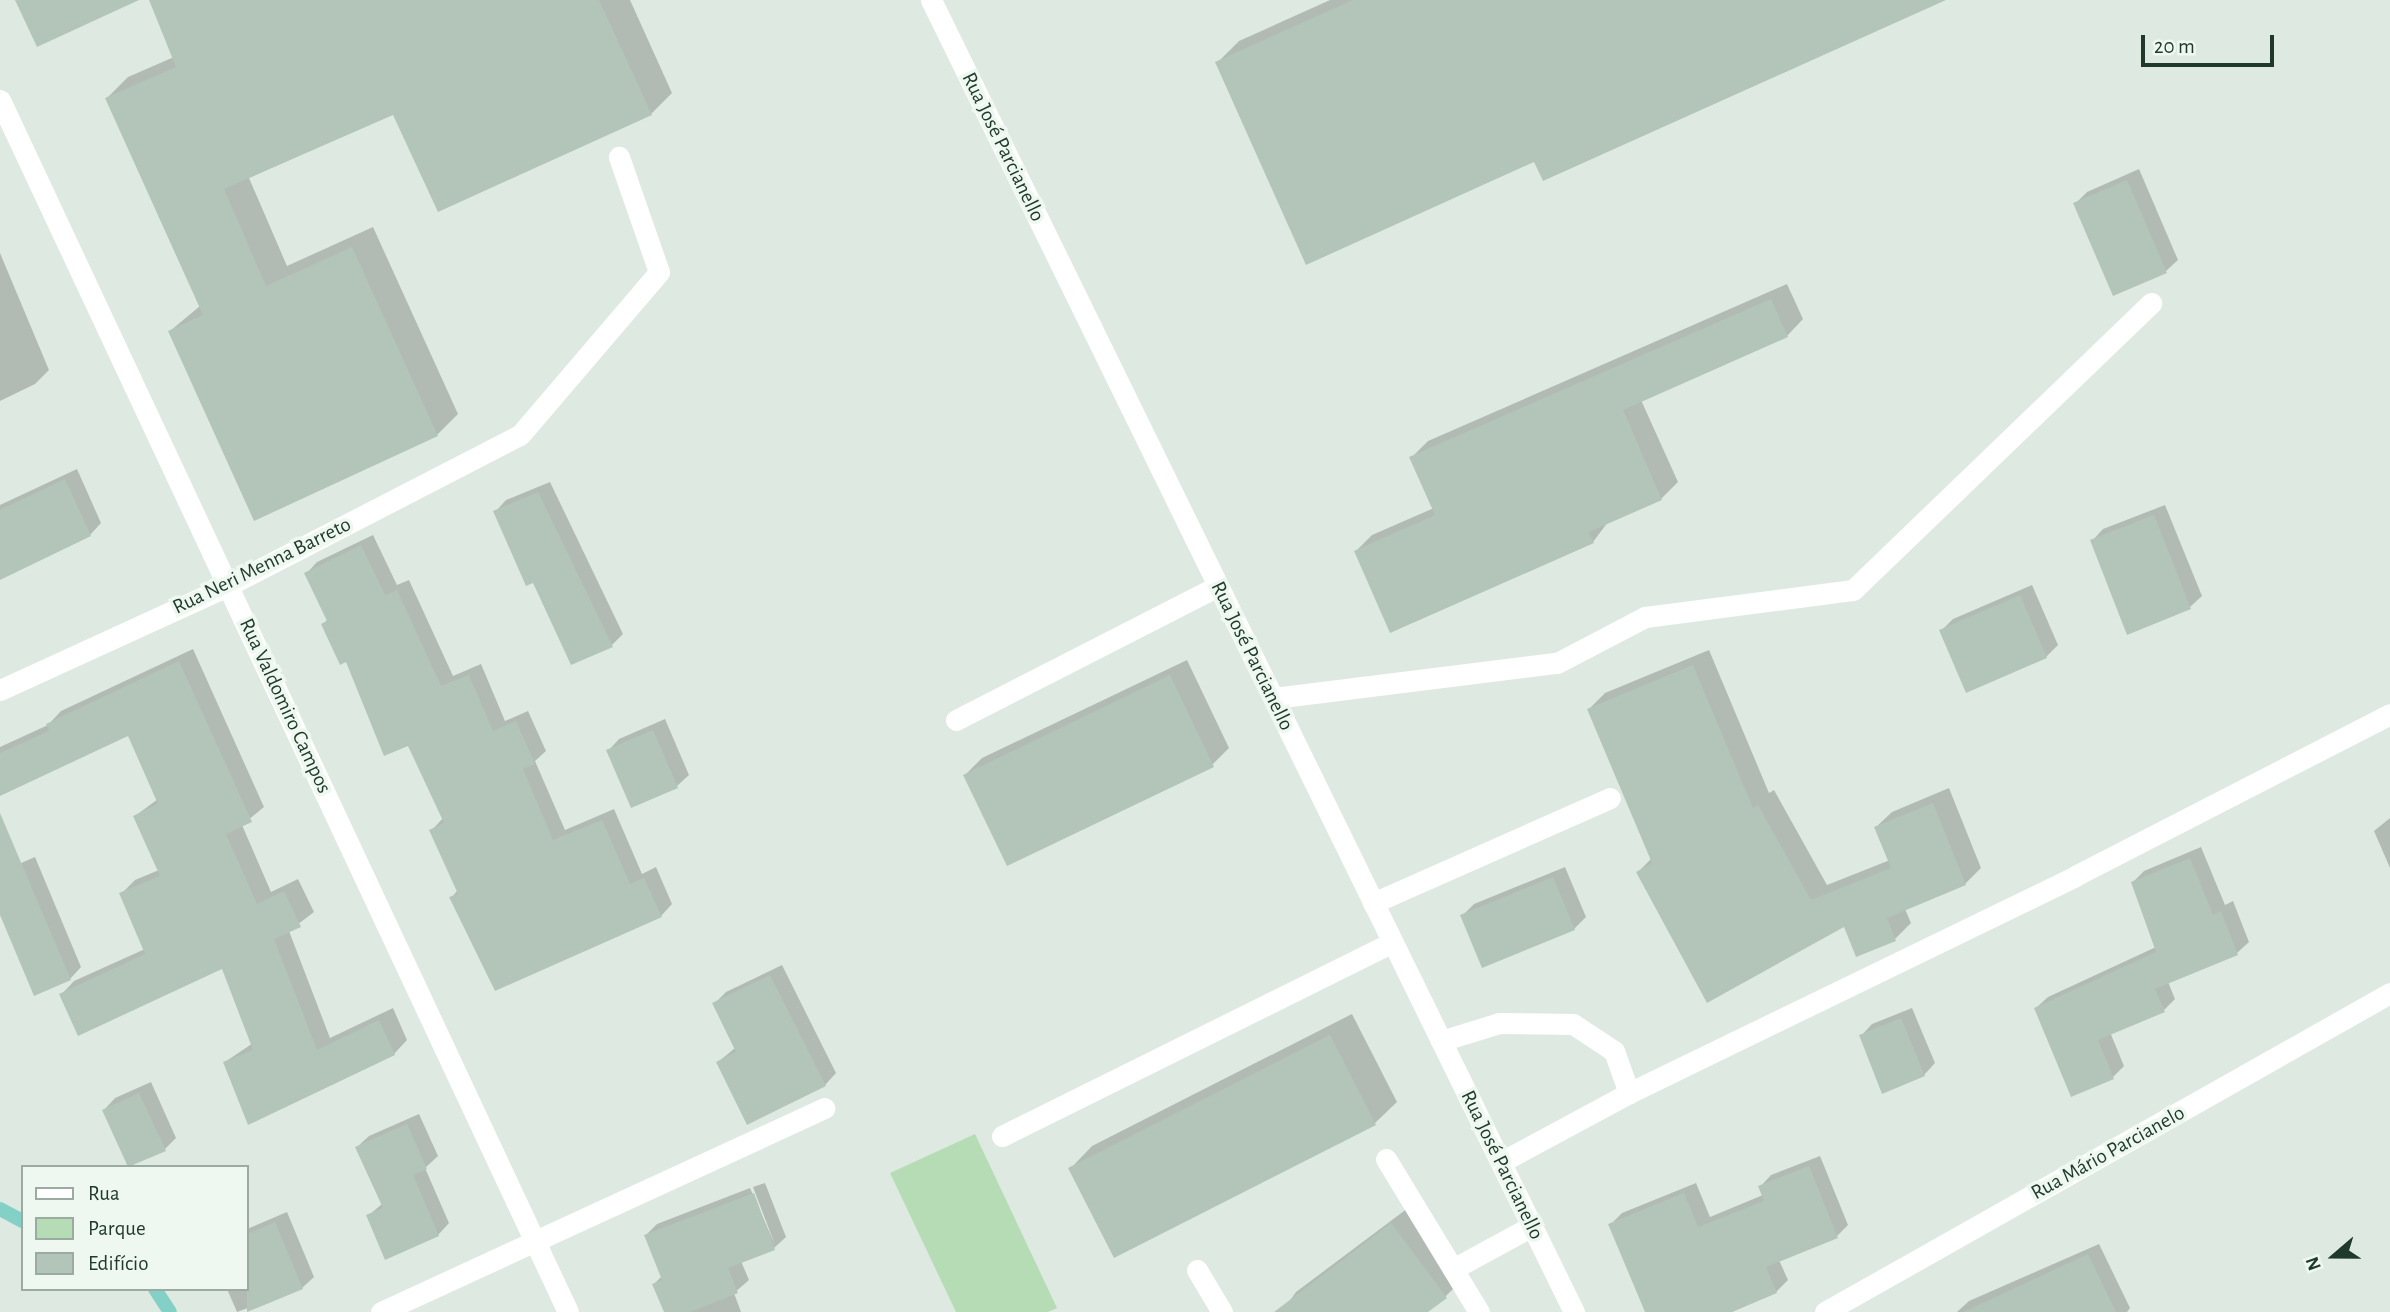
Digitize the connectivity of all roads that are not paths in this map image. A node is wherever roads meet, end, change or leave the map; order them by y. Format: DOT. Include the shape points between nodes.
graph roads {
  1 [pos="931,0"];
  2 [pos="0,100"];
  3 [pos="619,157"];
  4 [pos="2151,303"];
  5 [pos="229,585"];
  6 [pos="1218,586"];
  7 [pos="0,691"];
  8 [pos="1273,698"];
  9 [pos="2390,714"];
  10 [pos="956,720"];
  11 [pos="1610,798"];
  12 [pos="1373,903"];
  13 [pos="1393,942"];
  14 [pos="2390,993"];
  15 [pos="1441,1041"];
  16 [pos="1629,1093"];
  17 [pos="824,1108"];
  18 [pos="1002,1136"];
  19 [pos="1385,1159"];
  20 [pos="1501,1162"];
  21 [pos="1532,1226"];
  22 [pos="536,1241"];
  23 [pos="1453,1269"];
  24 [pos="1197,1270"];
  25 [pos="381,1312"];
  26 [pos="568,1312"];
  27 [pos="1222,1312"];
  28 [pos="1479,1312"];
  29 [pos="1574,1312"];
  30 [pos="1825,1312"];
  1 -- 6 [label="street, Rua José Parcianello"];
  2 -- 5 [label="street, Rua Valdomiro Campos"];
  3 -- 5 [label="street, Rua Neri Menna Barreto" via="659,272 520,435"];
  4 -- 8 [label="street" via="1853,590 1645,617 1557,663"];
  5 -- 7 [label="street, Rua Neri Menna Barreto"];
  5 -- 22 [label="street, Rua Valdomiro Campos"];
  6 -- 8 [label="street, Rua José Parcianello"];
  6 -- 10 [label="street"];
  8 -- 12 [label="street, Rua José Parcianello"];
  9 -- 16 [label="street" via="2074,876"];
  11 -- 12 [label="street"];
  12 -- 13 [label="street, Rua José Parcianello"];
  13 -- 15 [label="street, Rua José Parcianello"];
  13 -- 18 [label="street"];
  14 -- 30 [label="street, Rua Mário Parcianelo"];
  15 -- 16 [label="street" via="1499,1023 1573,1024 1614,1051"];
  15 -- 20 [label="street, Rua José Parcianello"];
  16 -- 20 [label="street"];
  17 -- 22 [label="street"];
  19 -- 23 [label="street"];
  20 -- 21 [label="street, Rua José Parcianello"];
  21 -- 23 [label="street"];
  21 -- 29 [label="street, Rua José Parcianello"];
  22 -- 25 [label="street"];
  22 -- 26 [label="street, Rua Valdomiro Campos"];
  23 -- 28 [label="street"];
  24 -- 27 [label="street"];
}
